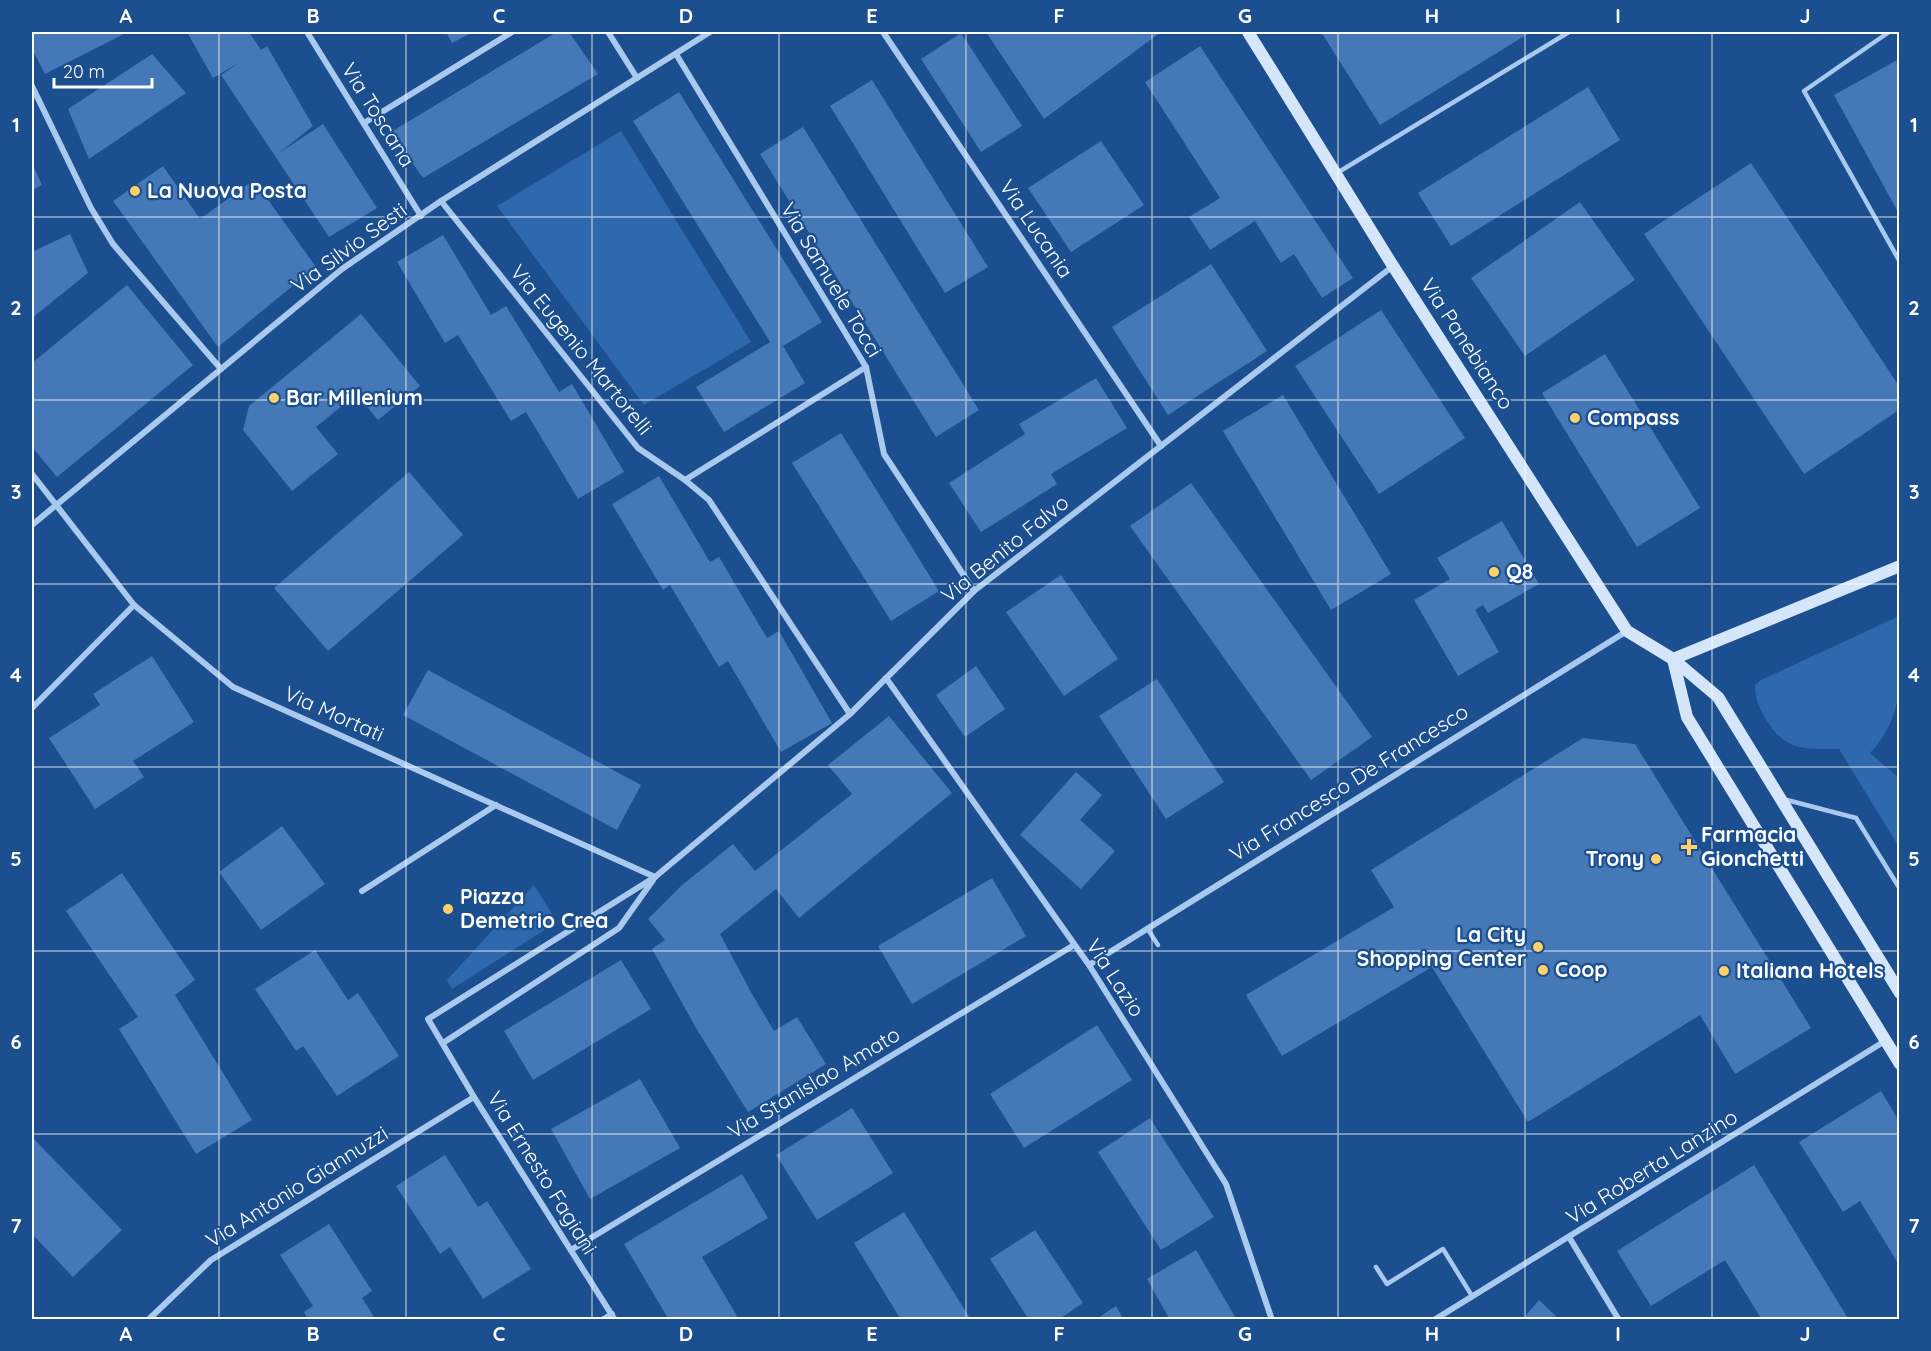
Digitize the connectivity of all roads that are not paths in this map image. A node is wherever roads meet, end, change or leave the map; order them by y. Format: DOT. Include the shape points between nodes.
graph roads {
  1 [pos="307,32"];
  2 [pos="512,32"];
  3 [pos="608,32"];
  4 [pos="710,32"];
  5 [pos="883,32"];
  6 [pos="1248,32"];
  7 [pos="1569,32"];
  8 [pos="1889,32"];
  9 [pos="676,54"];
  10 [pos="637,78"];
  11 [pos="32,86"];
  12 [pos="364,123"];
  13 [pos="1337,173"];
  14 [pos="441,201"];
  15 [pos="421,216"];
  16 [pos="1899,262"];
  17 [pos="1393,266"];
  18 [pos="866,368"];
  19 [pos="221,369"];
  20 [pos="1161,446"];
  21 [pos="32,474"];
  22 [pos="685,480"];
  23 [pos="56,504"];
  24 [pos="32,525"];
  25 [pos="1899,566"];
  26 [pos="974,591"];
  27 [pos="134,605"];
  28 [pos="1627,631"];
  29 [pos="1673,659"];
  30 [pos="886,678"];
  31 [pos="32,708"];
  32 [pos="850,714"];
  33 [pos="1780,798"];
  34 [pos="496,805"];
  35 [pos="655,877"];
  36 [pos="1899,889"];
  37 [pos="362,891"];
  38 [pos="1147,928"];
  39 [pos="1074,945"];
  40 [pos="1158,945"];
  41 [pos="1089,964"];
  42 [pos="1899,993"];
  43 [pos="1886,1041"];
  44 [pos="443,1043"];
  45 [pos="1899,1064"];
  46 [pos="474,1096"];
  47 [pos="1569,1238"];
  48 [pos="571,1250"];
  49 [pos="1376,1267"];
  50 [pos="1472,1296"];
  51 [pos="614,1317"];
  52 [pos="148,1320"];
  53 [pos="603,1320"];
  54 [pos="1272,1320"];
  55 [pos="1434,1320"];
  56 [pos="1619,1320"];
  1 -- 12 [label="street, Via Toscana"];
  2 -- 12 [label="street"];
  3 -- 10 [label="street"];
  4 -- 9 [label="street, Via Silvio Sesti"];
  5 -- 20 [label="street, Via Lucania"];
  6 -- 13 [label="street, Via Panebianco"];
  7 -- 13 [label="lane"];
  8 -- 16 [label="lane" via="1804,91"];
  9 -- 10 [label="street, Via Silvio Sesti"];
  9 -- 18 [label="street, Via Samuele Tocci"];
  10 -- 14 [label="street, Via Silvio Sesti"];
  11 -- 19 [label="street" via="91,208 113,244"];
  12 -- 15 [label="street, Via Toscana"];
  13 -- 17 [label="street, Via Panebianco"];
  14 -- 15 [label="street, Via Silvio Sesti"];
  14 -- 22 [label="street, Via Eugenio Martorelli" via="638,448"];
  15 -- 19 [label="street, Via Silvio Sesti" via="342,269"];
  17 -- 20 [label="street, Via Benito Falvo"];
  17 -- 28 [label="street, Via Panebianco"];
  18 -- 22 [label="street"];
  18 -- 26 [label="street, Via Samuele Tocci" via="884,454"];
  19 -- 23 [label="street, Via Silvio Sesti"];
  20 -- 26 [label="street, Via Benito Falvo"];
  21 -- 23 [label="street, Via Mortati"];
  22 -- 32 [label="street, Via Eugenio Martorelli" via="709,500"];
  23 -- 24 [label="street, Via Silvio Sesti"];
  23 -- 27 [label="street, Via Mortati"];
  25 -- 29 [label="street"];
  26 -- 30 [label="street, Via Benito Falvo"];
  27 -- 31 [label="street"];
  27 -- 34 [label="street, Via Mortati" via="233,687"];
  28 -- 29 [label="street, Via Panebianco"];
  28 -- 38 [label="street, Via Francesco De Francesco"];
  29 -- 33 [label="street, Via Panebianco" via="1718,697"];
  29 -- 43 [label="street" via="1687,717"];
  30 -- 32 [label="street, Via Benito Falvo"];
  30 -- 39 [label="street, Via Lazio"];
  32 -- 35 [label="street, Via Benito Falvo"];
  33 -- 36 [label="lane" via="1856,818"];
  33 -- 42 [label="street, Via Panebianco"];
  34 -- 35 [label="street, Via Mortati"];
  34 -- 37 [label="street"];
  35 -- 44 [label="street, Via Benito Falvo" via="619,928"];
  35 -- 44 [label="street, Via Benito Falvo" via="428,1019"];
  38 -- 40 [label="lane"];
  38 -- 41 [label="street, Via Francesco De Francesco"];
  39 -- 41 [label="street, Via Lazio"];
  39 -- 48 [label="street, Via Stanislao Amato"];
  41 -- 54 [label="street, Via Lazio" via="1226,1184"];
  43 -- 45 [label="street"];
  43 -- 47 [label="street, Via Roberta Lanzino"];
  44 -- 46 [label="street, Via Ernesto Fagiani"];
  46 -- 48 [label="street, Via Ernesto Fagiani"];
  46 -- 52 [label="street, Via Antonio Giannuzzi" via="211,1260"];
  47 -- 50 [label="street, Via Roberta Lanzino"];
  47 -- 56 [label="street"];
  48 -- 51 [label="street, Via Ernesto Fagiani"];
  49 -- 50 [label="lane" via="1387,1284 1443,1249"];
  50 -- 55 [label="street, Via Roberta Lanzino"];
  51 -- 53 [label="street"];
}
